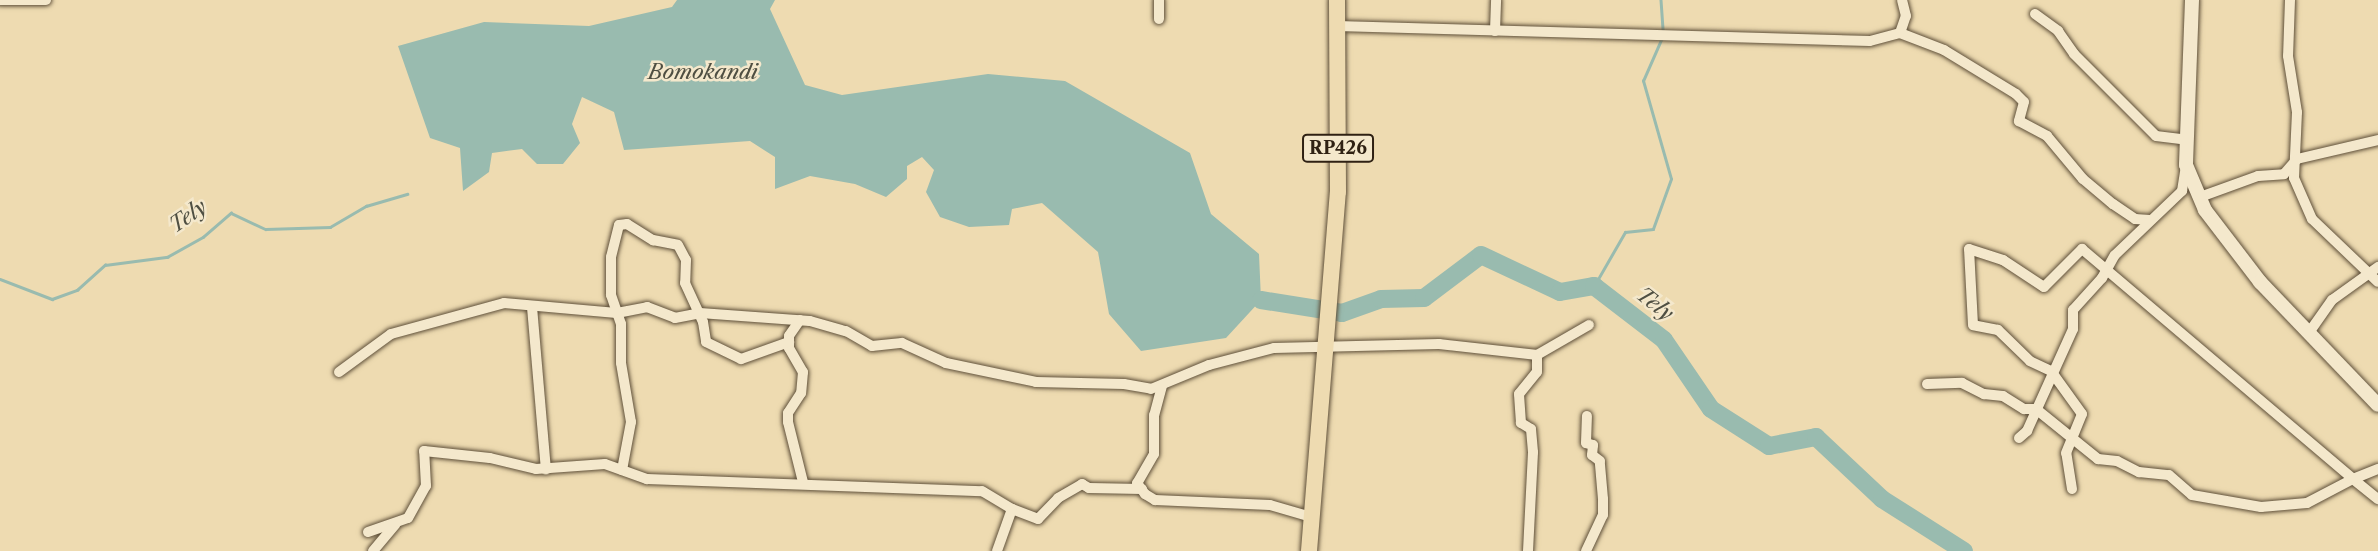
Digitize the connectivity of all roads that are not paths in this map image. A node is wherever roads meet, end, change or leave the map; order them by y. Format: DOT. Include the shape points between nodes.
graph roads {
  1 [pos="0,0"];
  2 [pos="46,0"];
  3 [pos="1159,0"];
  4 [pos="1337,0"];
  5 [pos="1496,0"];
  6 [pos="1902,0"];
  7 [pos="2192,0"];
  8 [pos="2290,0"];
  9 [pos="2035,14"];
  10 [pos="1159,19"];
  11 [pos="1337,26"];
  12 [pos="1495,31"];
  13 [pos="1900,33"];
  14 [pos="2187,140"];
  15 [pos="2378,141"];
  16 [pos="2297,159"];
  17 [pos="2186,165"];
  18 [pos="2200,197"];
  19 [pos="2150,220"];
  20 [pos="2378,267"];
  21 [pos="2108,268"];
  22 [pos="2368,273"];
  23 [pos="2378,282"];
  24 [pos="532,307"];
  25 [pos="617,313"];
  26 [pos="700,313"];
  27 [pos="800,320"];
  28 [pos="1590,325"];
  29 [pos="2308,334"];
  30 [pos="789,342"];
  31 [pos="1326,342"];
  32 [pos="1536,355"];
  33 [pos="2051,370"];
  34 [pos="339,372"];
  35 [pos="1927,384"];
  36 [pos="1162,386"];
  37 [pos="2378,405"];
  38 [pos="2036,409"];
  39 [pos="1587,416"];
  40 [pos="2020,438"];
  41 [pos="2072,438"];
  42 [pos="546,468"];
  43 [pos="2378,469"];
  44 [pos="622,470"];
  45 [pos="2353,479"];
  46 [pos="803,482"];
  47 [pos="1142,489"];
  48 [pos="2072,489"];
  49 [pos="2378,499"];
  50 [pos="1012,509"];
  51 [pos="1311,517"];
  52 [pos="398,522"];
  53 [pos="368,531"];
  54 [pos="373,551"];
  55 [pos="997,551"];
  56 [pos="1309,551"];
  57 [pos="1528,551"];
  58 [pos="1586,551"];
  1 -- 2 [label="street"];
  3 -- 10 [label="street"];
  4 -- 11 [label="main road, RP426"];
  5 -- 12 [label="street"];
  6 -- 13 [label="street" via="1906,16"];
  7 -- 14 [label="street"];
  8 -- 16 [label="street" via="2288,56 2297,112"];
  9 -- 14 [label="street" via="2058,31 2074,54 2156,136"];
  11 -- 12 [label="street"];
  11 -- 31 [label="main road, RP426" via="1338,192"];
  12 -- 13 [label="street" via="1850,42"];
  13 -- 19 [label="street" via="1944,50 2017,94 2024,102 2019,121 2048,136 2083,179 2113,204 2134,219"];
  14 -- 17 [label="street"];
  15 -- 16 [label="street"];
  16 -- 18 [label="street" via="2284,174 2258,176"];
  16 -- 22 [label="street" via="2294,178 2312,219"];
  17 -- 18 [label="street"];
  17 -- 19 [label="street" via="2182,191"];
  18 -- 29 [label="street" via="2260,282"];
  19 -- 21 [label="street"];
  20 -- 22 [label="street"];
  21 -- 33 [label="street" via="2073,310 2073,329"];
  21 -- 33 [label="street" via="2082,249 2044,287 2003,260 1969,249 1973,325 1998,330 2030,361"];
  21 -- 45 [label="street"];
  22 -- 23 [label="street"];
  22 -- 29 [label="street" via="2332,300"];
  24 -- 25 [label="street"];
  24 -- 34 [label="street" via="504,303 425,322 368,347"];
  24 -- 42 [label="street"];
  25 -- 26 [label="street" via="647,307 675,317"];
  25 -- 26 [label="street" via="611,295 614,230 627,224 637,234 678,245 686,260 685,283"];
  25 -- 44 [label="street" via="631,422"];
  26 -- 27 [label="street"];
  26 -- 30 [label="street" via="706,342 735,358"];
  27 -- 30 [label="street" via="792,327"];
  27 -- 36 [label="street" via="846,331 872,346 902,343 946,363 1036,382"];
  28 -- 32 [label="street"];
  29 -- 37 [label="street"];
  30 -- 46 [label="street" via="803,372 801,393 788,413 789,438"];
  31 -- 32 [label="street" via="1439,344"];
  31 -- 36 [label="street" via="1274,348 1209,365"];
  31 -- 51 [label="main road, RP426"];
  32 -- 57 [label="street" via="1537,372 1519,394 1521,423 1531,429 1533,452"];
  33 -- 38 [label="street"];
  33 -- 41 [label="street" via="2082,414"];
  35 -- 38 [label="street" via="1962,383 1984,394 2003,396 2024,409"];
  36 -- 47 [label="street" via="1154,415 1154,454 1138,483"];
  38 -- 40 [label="street" via="2028,431"];
  38 -- 41 [label="street"];
  39 -- 58 [label="street" via="1586,443 1593,445 1592,455 1600,461 1603,515"];
  41 -- 45 [label="street" via="2098,459 2117,460 2139,472 2169,475 2192,495 2261,507 2307,503"];
  41 -- 48 [label="street" via="2066,453"];
  42 -- 44 [label="street" via="605,464"];
  42 -- 52 [label="street" via="424,451 426,486 408,519"];
  43 -- 45 [label="street"];
  44 -- 46 [label="street" via="647,479"];
  45 -- 49 [label="street"];
  46 -- 50 [label="street" via="982,491"];
  47 -- 50 [label="street" via="1082,484 1058,498 1038,519"];
  47 -- 51 [label="street" via="1155,500 1270,505"];
  50 -- 55 [label="street"];
  51 -- 56 [label="main road, RP426"];
  52 -- 53 [label="street"];
  52 -- 54 [label="street"];
}
